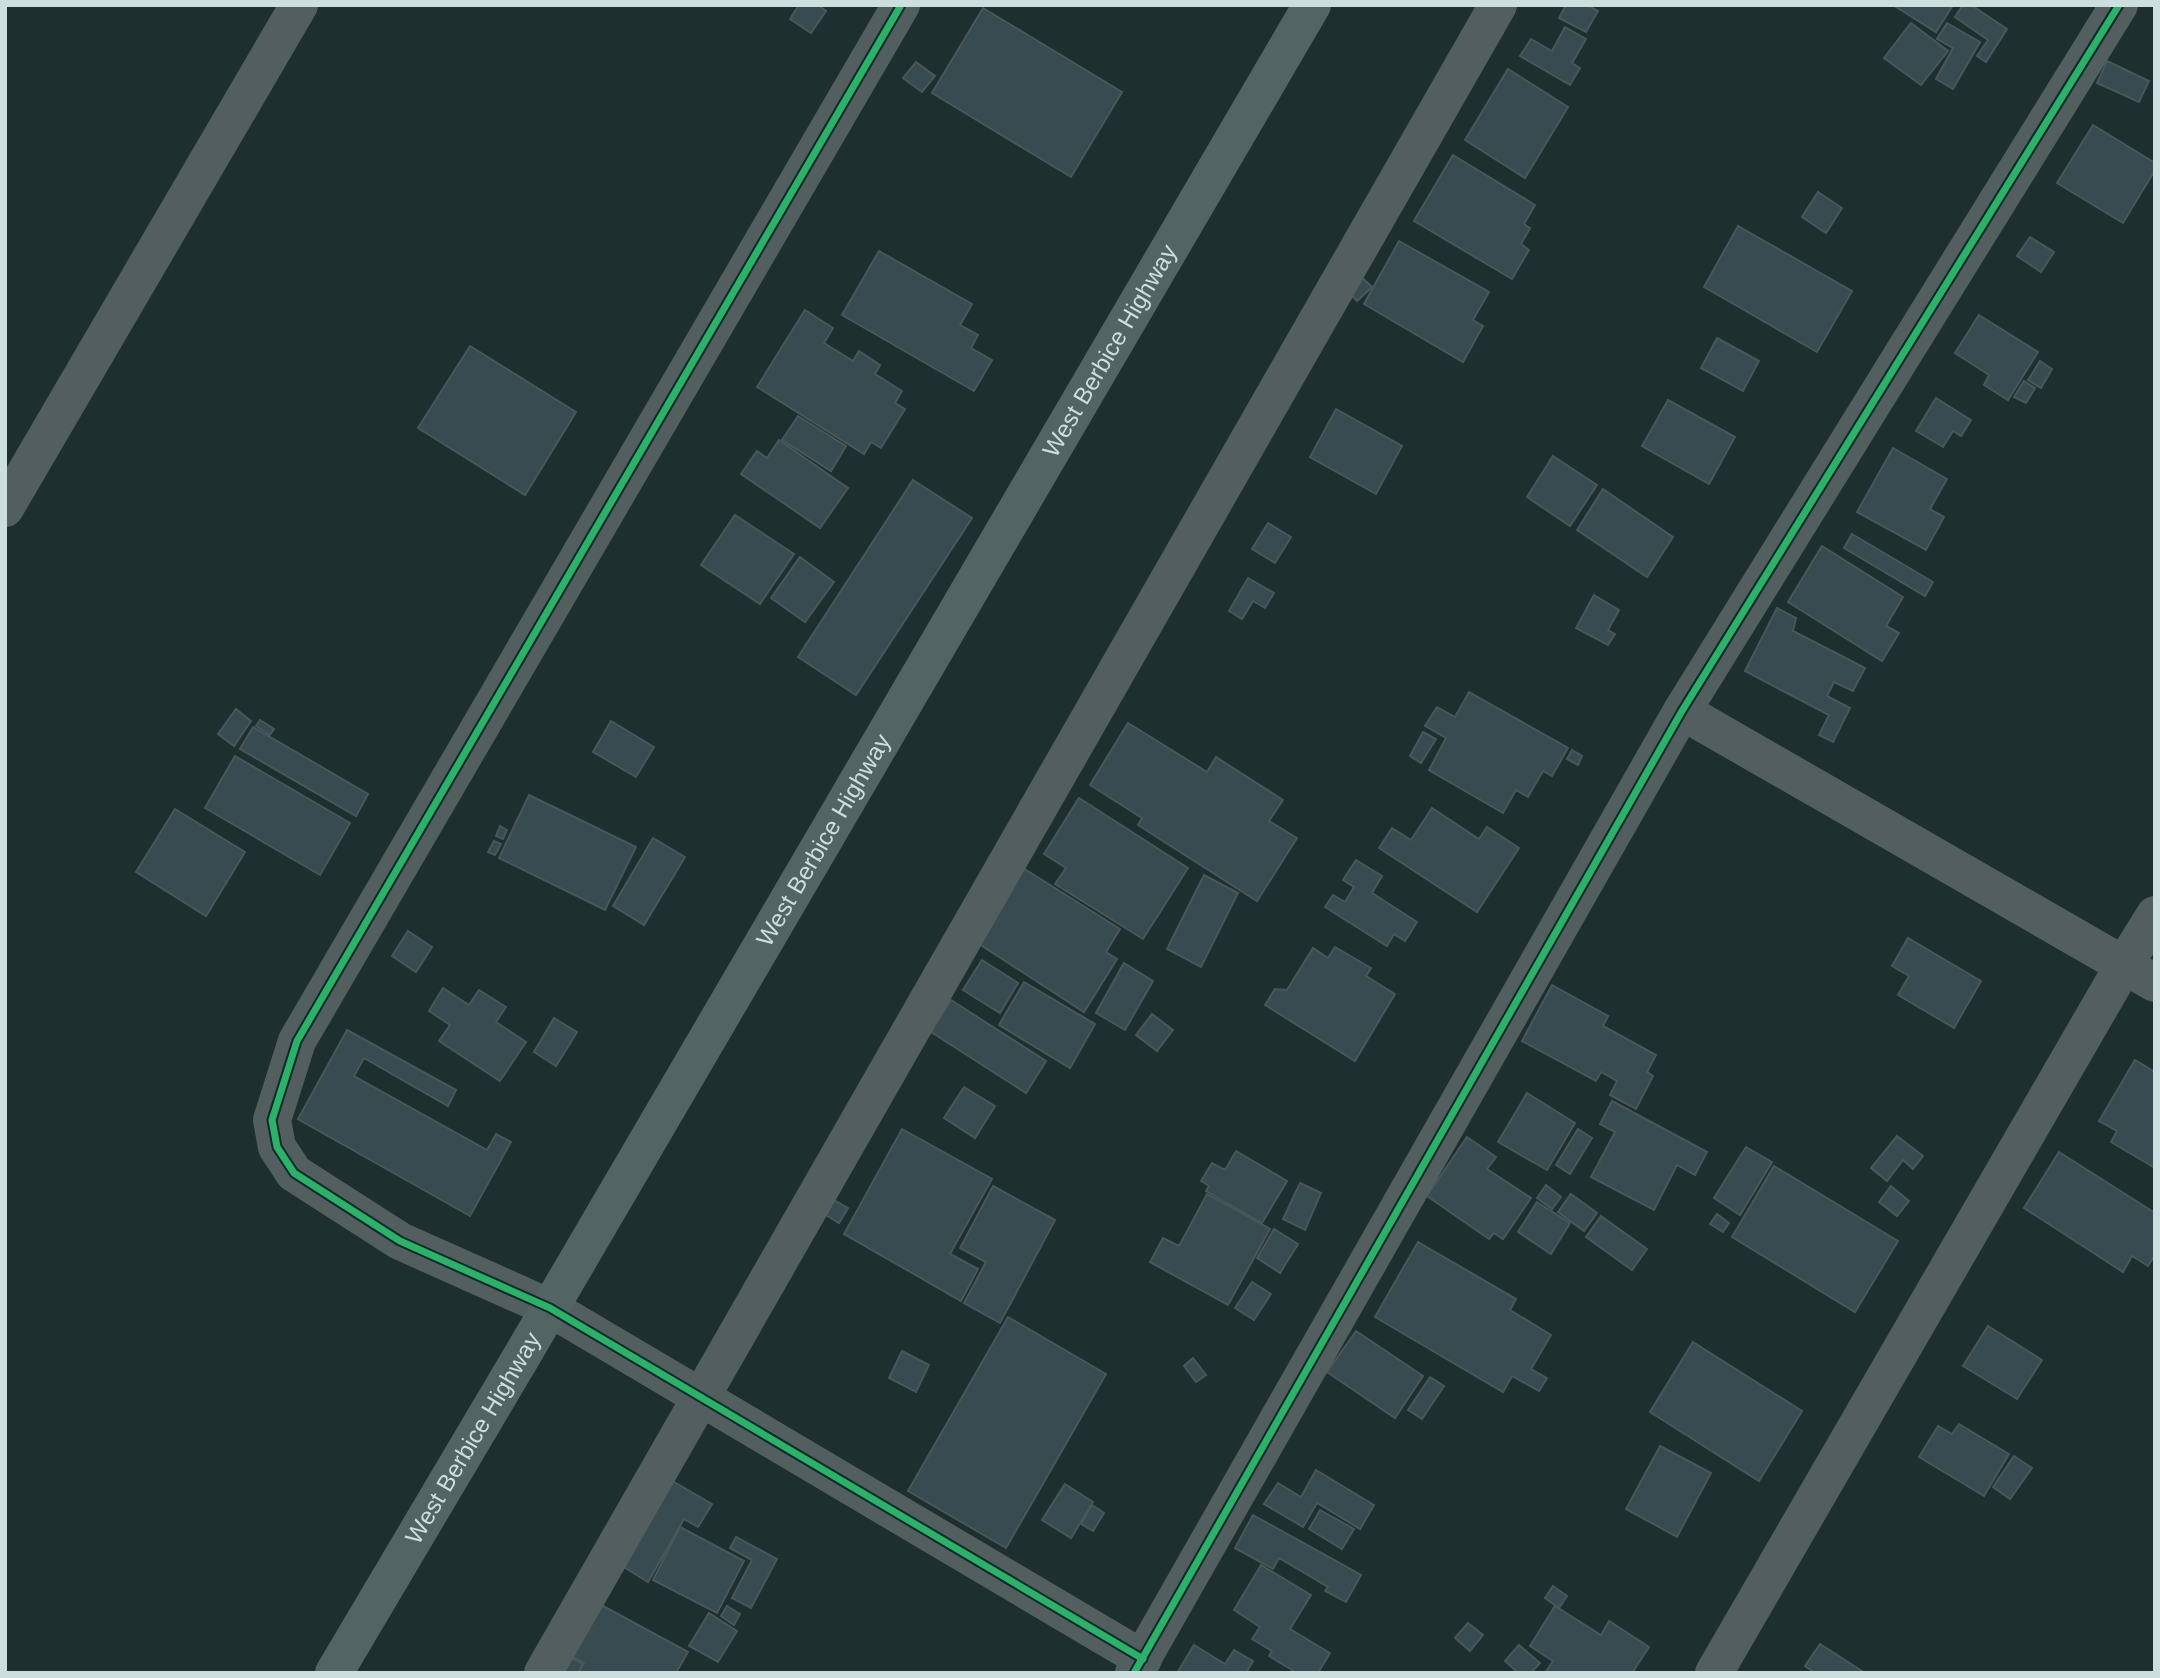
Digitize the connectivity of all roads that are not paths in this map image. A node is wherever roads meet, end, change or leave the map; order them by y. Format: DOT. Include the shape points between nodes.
graph roads {
  1 [pos="299,5"];
  2 [pos="901,5"];
  3 [pos="1312,5"];
  4 [pos="1498,5"];
  5 [pos="2119,5"];
  6 [pos="5,508"];
  7 [pos="1682,712"];
  8 [pos="2155,915"];
  9 [pos="2139,974"];
  10 [pos="550,1308"];
  11 [pos="700,1397"];
  12 [pos="1139,1666"];
  13 [pos="334,1673"];
  14 [pos="543,1673"];
  15 [pos="1714,1673"];
  1 -- 6 [label="street"];
  2 -- 10 [label="street" via="297,1041 272,1119 277,1147 294,1173 400,1241"];
  3 -- 10 [label="main road, West Berbice Highway"];
  4 -- 11 [label="street"];
  5 -- 7 [label="street"];
  7 -- 9 [label="street"];
  7 -- 12 [label="street"];
  8 -- 9 [label="street"];
  9 -- 15 [label="street"];
  10 -- 11 [label="street"];
  10 -- 13 [label="main road, West Berbice Highway"];
  11 -- 12 [label="street"];
  11 -- 14 [label="street"];
}
